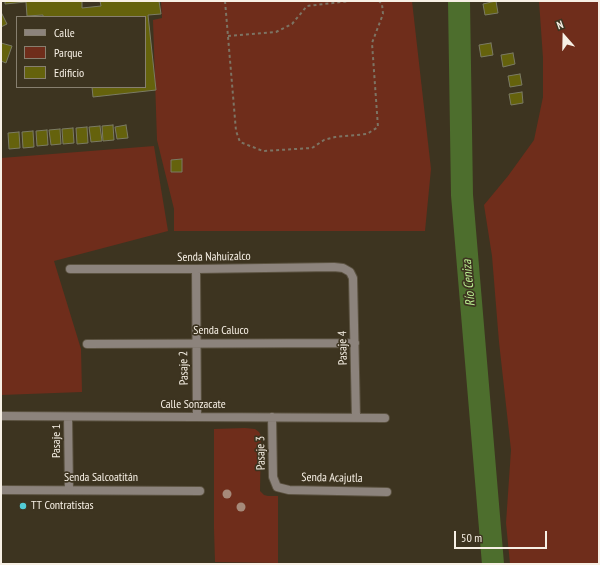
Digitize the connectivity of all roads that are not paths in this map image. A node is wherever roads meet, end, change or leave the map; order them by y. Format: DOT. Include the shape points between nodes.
graph roads {
  1 [pos="70,269"];
  2 [pos="196,269"];
  3 [pos="353,278"];
  4 [pos="355,342"];
  5 [pos="196,343"];
  6 [pos="87,344"];
  7 [pos="1,416"];
  8 [pos="68,416"];
  9 [pos="272,417"];
  10 [pos="197,418"];
  11 [pos="356,418"];
  12 [pos="385,418"];
  13 [pos="277,487"];
  14 [pos="1,490"];
  15 [pos="69,490"];
  16 [pos="200,491"];
  17 [pos="387,492"];
  1 -- 2 [label="street, Senda Nahuizalco"];
  2 -- 3 [label="street, Senda Nahuizalco" via="334,267 350,272"];
  2 -- 5 [label="street, Pasaje 2"];
  3 -- 4 [label="street, Pasaje 4"];
  4 -- 5 [label="street, Senda Caluco"];
  4 -- 11 [label="street, Pasaje 4"];
  5 -- 6 [label="street, Senda Caluco"];
  5 -- 10 [label="street, Pasaje 2"];
  7 -- 8 [label="street, Calle Sonzacate"];
  8 -- 10 [label="street, Calle Sonzacate"];
  8 -- 15 [label="street, Pasaje 1"];
  9 -- 10 [label="street, Calle Sonzacate"];
  9 -- 11 [label="street, Calle Sonzacate"];
  9 -- 13 [label="street, Pasaje 3" via="273,477"];
  11 -- 12 [label="street, Calle Sonzacate"];
  13 -- 17 [label="street, Senda Acajutla" via="289,490"];
  14 -- 15 [label="street, Senda Salcoatitán"];
  15 -- 16 [label="street, Senda Salcoatitán"];
}
